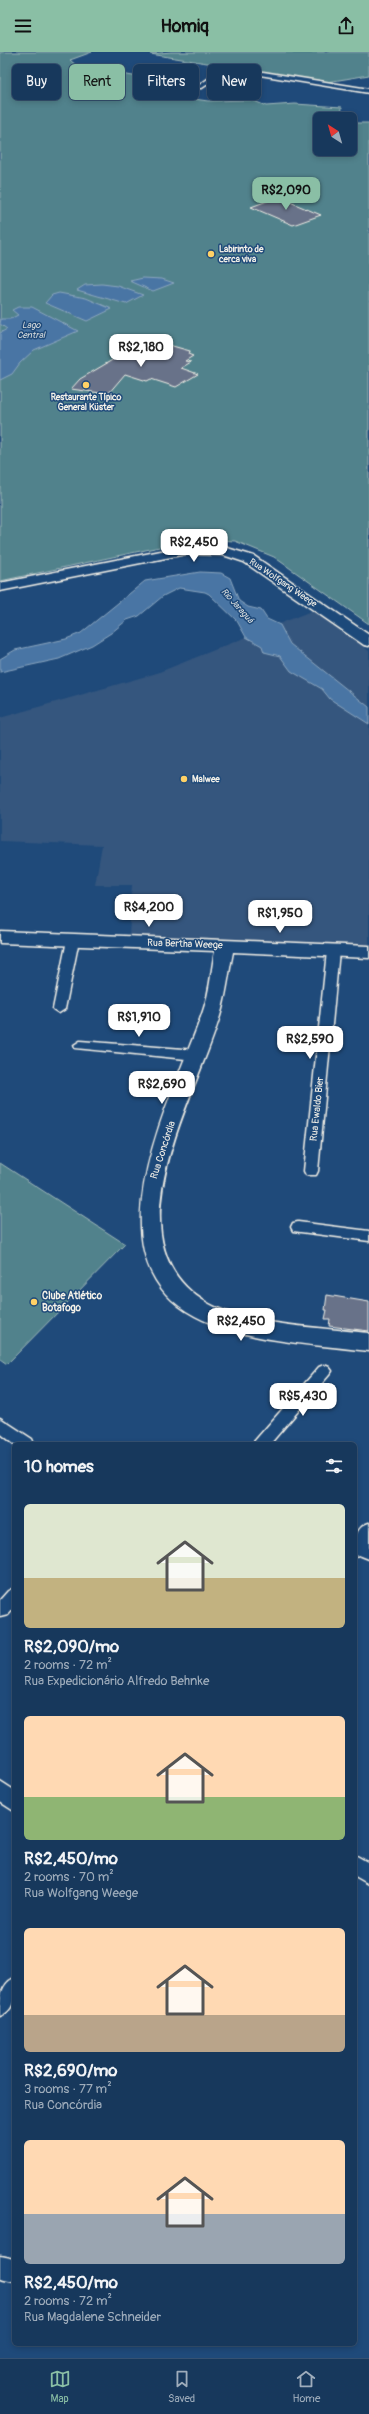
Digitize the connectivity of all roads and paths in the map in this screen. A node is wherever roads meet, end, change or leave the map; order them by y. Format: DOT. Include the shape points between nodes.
graph roads {
  1 [pos="261,74"];
  2 [pos="207,82"];
  3 [pos="200,87"];
  4 [pos="369,92"];
  5 [pos="0,587"];
  6 [pos="369,642"];
  7 [pos="0,937"];
  8 [pos="73,940"];
  9 [pos="224,946"];
  10 [pos="333,951"];
  11 [pos="369,952"];
  12 [pos="59,1009"];
  13 [pos="80,1045"];
  14 [pos="196,1055"];
  15 [pos="311,1171"];
  16 [pos="298,1228"];
  17 [pos="369,1236"];
  18 [pos="369,1342"];
  19 [pos="324,1371"];
  20 [pos="0,1424"];
  21 [pos="23,1442"];
  22 [pos="262,1442"];
  23 [pos="369,1530"];
  24 [pos="360,1549"];
  25 [pos="12,1598"];
  26 [pos="2,1610"];
  27 [pos="0,1790"];
  28 [pos="12,1800"];
  29 [pos="357,1866"];
  30 [pos="369,1875"];
  31 [pos="12,1991"];
  32 [pos="0,2006"];
  33 [pos="0,2267"];
  34 [pos="12,2270"];
  1 -- 4 [label="street"];
  2 -- 3 [label="street"];
  5 -- 6 [label="main road, Rua Wolfgang Weege" via="186,550 224,551 249,559"];
  7 -- 8 [label="main road, Rua Bertha Weege"];
  8 -- 9 [label="main road, Rua Bertha Weege"];
  8 -- 12 [label="street"];
  9 -- 10 [label="main road, Rua Bertha Weege"];
  9 -- 14 [label="main road, Rua Concórdia" via="213,1009"];
  10 -- 11 [label="main road, Rua Bertha Weege"];
  10 -- 15 [label="street, Rua Ewaldo Bier"];
  13 -- 14 [label="street"];
  14 -- 18 [label="main road, Rua Concórdia" via="152,1184 149,1234 157,1264 168,1282 186,1301 211,1316 239,1325"];
  16 -- 17 [label="street"];
  19 -- 22 [label="street"];
  20 -- 21 [label="street"];
  23 -- 24 [label="street"];
  25 -- 26 [label="street"];
  27 -- 28 [label="street"];
  29 -- 30 [label="street"];
  31 -- 32 [label="street"];
  33 -- 34 [label="street"];
}
